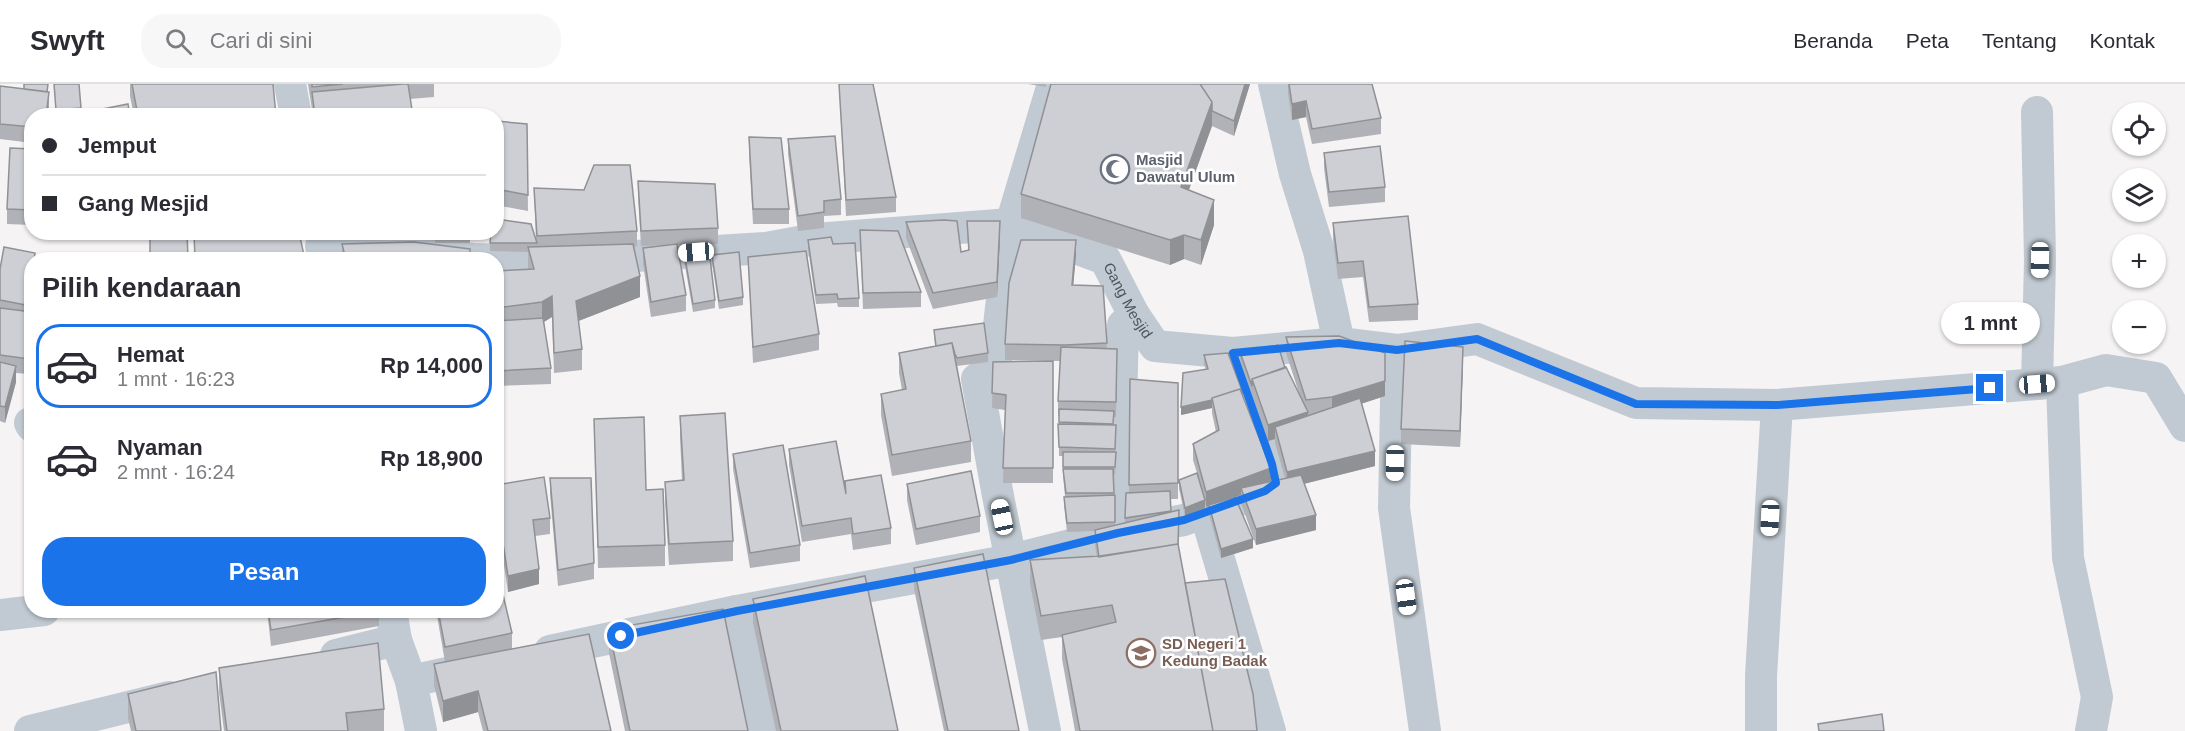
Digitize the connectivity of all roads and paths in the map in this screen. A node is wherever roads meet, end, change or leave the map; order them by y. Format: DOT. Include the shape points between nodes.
graph roads {
  1 [pos="290,84"];
  2 [pos="1053,84"];
  3 [pos="1274,84"];
  4 [pos="294,108"];
  5 [pos="2037,112"];
  6 [pos="1016,226"];
  7 [pos="322,246"];
  8 [pos="392,252"];
  9 [pos="504,260"];
  10 [pos="1134,315"];
  11 [pos="1339,343"];
  12 [pos="1397,350"];
  13 [pos="1233,353"];
  14 [pos="2049,383"];
  15 [pos="1777,405"];
  16 [pos="2185,426"];
  17 [pos="1205,513"];
  18 [pos="1118,533"];
  19 [pos="1011,560"];
  20 [pos="737,611"];
  21 [pos="24,612"];
  22 [pos="0,615"];
  23 [pos="394,625"];
  24 [pos="305,663"];
  25 [pos="411,681"];
  26 [pos="191,691"];
  27 [pos="114,721"];
  28 [pos="30,731"];
  29 [pos="421,731"];
  30 [pos="762,731"];
  31 [pos="1045,731"];
  32 [pos="1270,731"];
  33 [pos="1425,731"];
  34 [pos="1761,731"];
  35 [pos="2091,731"];
  1 -- 4 [label="street"];
  2 -- 6 [label="street"];
  3 -- 11 [label="street"];
  5 -- 14 [label="street" via="2040,260"];
  6 -- 9 [label="street, Gang Mesjid" via="815,239 766,248 554,261"];
  6 -- 10 [label="street, Gang Mesjid" via="1106,259"];
  6 -- 19 [label="street" via="998,326 996,364 977,379"];
  7 -- 8 [label="street, Gang Mesjid"];
  10 -- 13 [label="street, Gang Mesjid" via="1155,346"];
  10 -- 18 [label="street" via="1123,325"];
  11 -- 12 [label="street, Gang Mesjid"];
  11 -- 13 [label="street, Gang Mesjid"];
  12 -- 15 [label="street, Gang Mesjid" via="1477,339 1636,404"];
  12 -- 33 [label="street" via="1394,508"];
  13 -- 17 [label="street" via="1276,483 1265,491"];
  14 -- 15 [label="street, Gang Mesjid"];
  14 -- 16 [label="street, Gang Mesjid" via="2106,369 2156,378"];
  14 -- 35 [label="street" via="2068,558 2097,697"];
  15 -- 34 [label="street"];
  17 -- 18 [label="street"];
  17 -- 32 [label="street"];
  18 -- 19 [label="street"];
  19 -- 20 [label="street"];
  19 -- 31 [label="street"];
  20 -- 25 [label="street"];
  20 -- 30 [label="street"];
  21 -- 22 [label="street"];
  23 -- 24 [label="street"];
  23 -- 25 [label="street"];
  25 -- 29 [label="street"];
  26 -- 27 [label="street"];
  27 -- 28 [label="street"];
}
